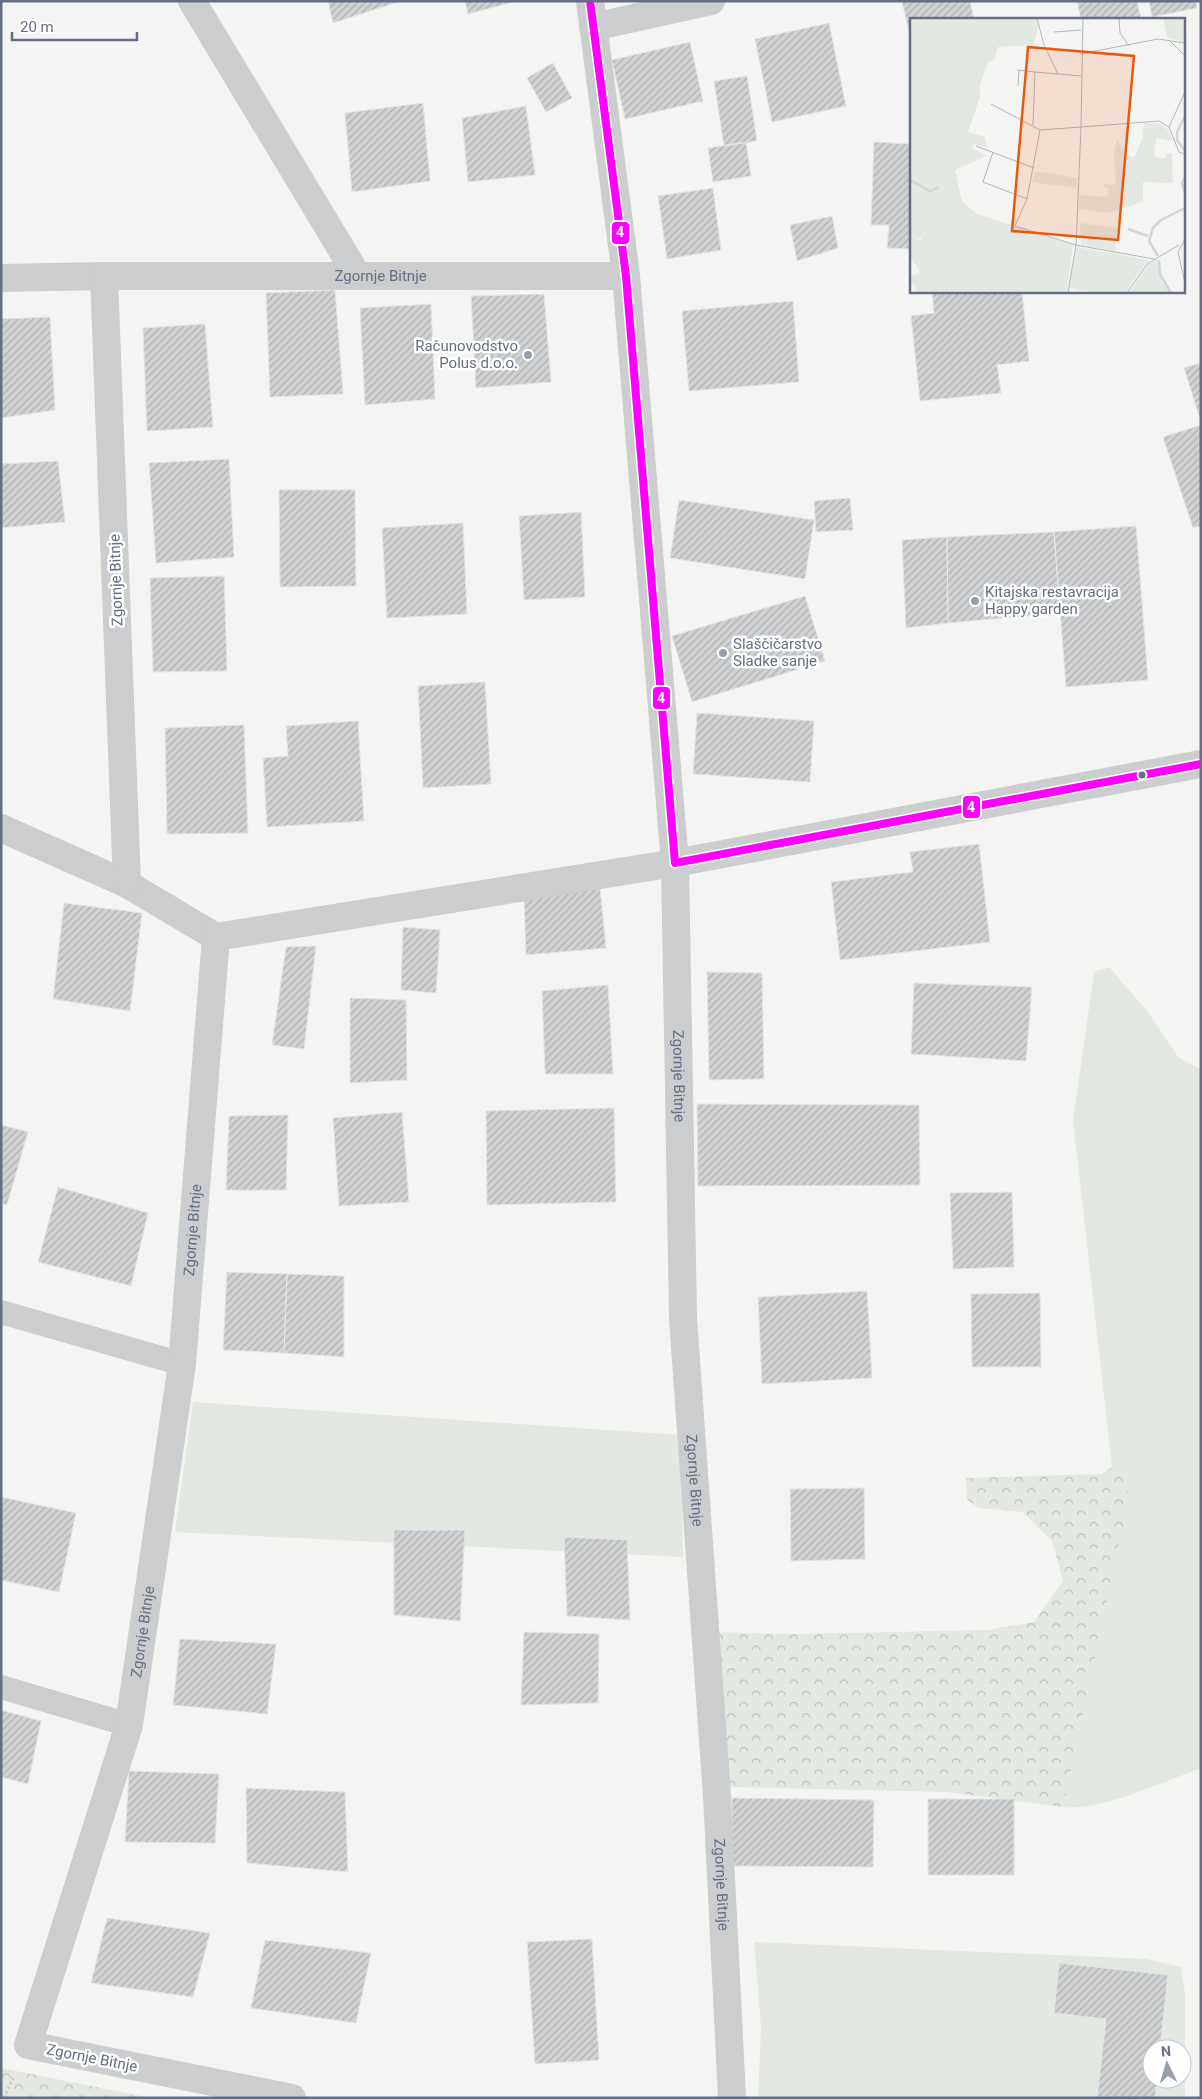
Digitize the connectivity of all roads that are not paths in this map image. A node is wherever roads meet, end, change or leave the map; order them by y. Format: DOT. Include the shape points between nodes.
graph roads {
  1 [pos="192,1"];
  2 [pos="711,1"];
  3 [pos="591,14"];
  4 [pos="357,275"];
  5 [pos="104,276"];
  6 [pos="626,276"];
  7 [pos="1,278"];
  8 [pos="1201,764"];
  9 [pos="1,828"];
  10 [pos="675,863"];
  11 [pos="128,884"];
  12 [pos="216,938"];
  13 [pos="1,1312"];
  14 [pos="182,1364"];
  15 [pos="1,1687"];
  16 [pos="129,1725"];
  17 [pos="292,2098"];
  18 [pos="732,2098"];
  1 -- 4 [label="street"];
  2 -- 3 [label="street, Zgornje Bitnje"];
  3 -- 6 [label="street, Zgornje Bitnje"];
  4 -- 5 [label="street, Zgornje Bitnje"];
  4 -- 6 [label="street, Zgornje Bitnje"];
  5 -- 7 [label="street, Zgornje Bitnje"];
  5 -- 11 [label="street, Zgornje Bitnje"];
  6 -- 10 [label="street, Zgornje Bitnje"];
  8 -- 10 [label="street"];
  9 -- 11 [label="street"];
  10 -- 12 [label="street"];
  10 -- 18 [label="street, Zgornje Bitnje" via="683,1318 717,1796"];
  11 -- 12 [label="street"];
  12 -- 14 [label="street, Zgornje Bitnje"];
  13 -- 14 [label="lane"];
  14 -- 16 [label="street, Zgornje Bitnje"];
  15 -- 16 [label="lane"];
  16 -- 17 [label="street, Zgornje Bitnje" via="28,2045"];
}
